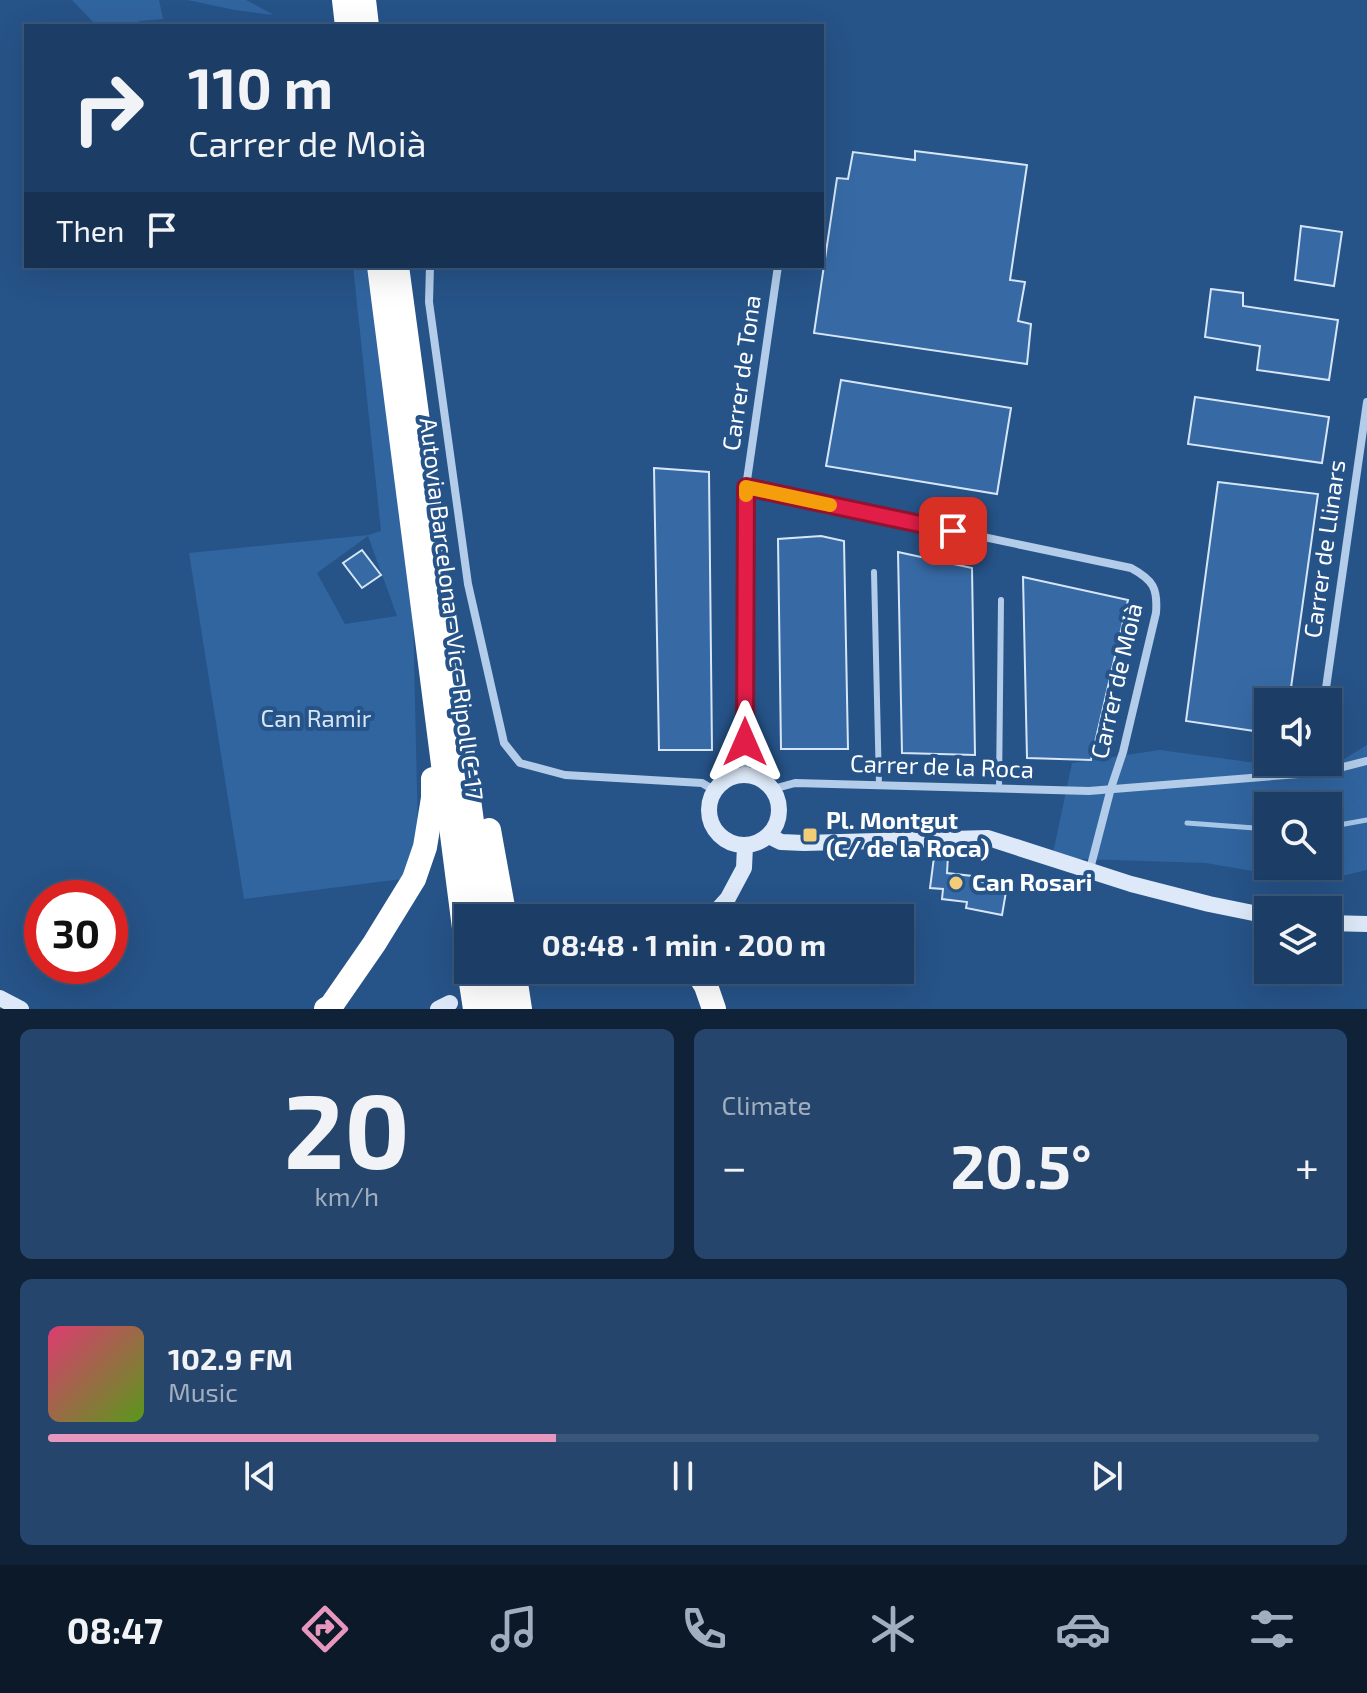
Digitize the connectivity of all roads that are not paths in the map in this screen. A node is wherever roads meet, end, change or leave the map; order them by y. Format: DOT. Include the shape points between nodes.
graph roads {
  1 [pos="344,0"];
  2 [pos="364,0"];
  3 [pos="347,24"];
  4 [pos="367,24"];
  5 [pos="379,268"];
  6 [pos="397,268"];
  7 [pos="430,268"];
  8 [pos="778,268"];
  9 [pos="1367,402"];
  10 [pos="746,487"];
  11 [pos="874,572"];
  12 [pos="1001,600"];
  13 [pos="447,632"];
  14 [pos="1326,688"];
  15 [pos="433,692"];
  16 [pos="1367,761"];
  17 [pos="1342,767"];
  18 [pos="745,774"];
  19 [pos="1270,776"];
  20 [pos="879,785"];
  21 [pos="1111,788"];
  22 [pos="773,789"];
  23 [pos="999,789"];
  24 [pos="714,790"];
  25 [pos="769,836"];
  26 [pos="745,846"];
  27 [pos="1090,869"];
  28 [pos="461,904"];
  29 [pos="483,904"];
  30 [pos="503,904"];
  31 [pos="723,904"];
  32 [pos="1254,913"];
  33 [pos="1342,923"];
  34 [pos="1367,924"];
  35 [pos="471,984"];
  36 [pos="494,984"];
  37 [pos="516,984"];
  38 [pos="705,984"];
  39 [pos="0,998"];
  40 [pos="21,1009"];
  41 [pos="326,1009"];
  42 [pos="475,1009"];
  43 [pos="497,1009"];
  44 [pos="520,1009"];
  45 [pos="714,1009"];
  1 -- 3 [label="highway"];
  2 -- 4 [label="highway"];
  5 -- 15 [label="highway, Autovia Barcelona - Vic - Ripoll C-17"];
  6 -- 13 [label="highway, Autovia Barcelona - Vic - Ripoll C-17"];
  7 -- 24 [label="street" via="429,302 468,584 504,743 520,763 565,775 702,783"];
  8 -- 10 [label="street, Carrer de Tona"];
  9 -- 14 [label="street, Carrer de Llinars"];
  10 -- 18 [label="street, Carrer de Tona"];
  10 -- 21 [label="street, Carrer de Moià" via="1145,575 1154,586 1156,613"];
  11 -- 20 [label="lane"];
  12 -- 23 [label="lane"];
  13 -- 29 [label="highway, Autovia Barcelona - Vic - Ripoll C-17"];
  13 -- 30 [label="highway" via="470,720"];
  15 -- 28 [label="highway, Autovia Barcelona - Vic - Ripoll C-17"];
  15 -- 41 [label="highway" via="433,798 425,847 414,879"];
  16 -- 17 [label="street, Carrer de la Roca"];
  18 -- 22 [label="street"];
  18 -- 24 [label="street"];
  19 -- 21 [label="street, Carrer de la Roca"];
  20 -- 22 [label="street, Carrer de la Roca" via="795,783"];
  20 -- 23 [label="street, Carrer de la Roca"];
  21 -- 23 [label="street, Carrer de la Roca"];
  21 -- 27 [label="street, Carrer de Moià"];
  22 -- 25 [label="street" via="780,805"];
  24 -- 26 [label="street" via="708,805 710,823 721,838"];
  25 -- 26 [label="street"];
  25 -- 27 [label="street" via="804,843 988,838"];
  26 -- 31 [label="street" via="744,868"];
  27 -- 32 [label="street"];
  33 -- 34 [label="street"];
  35 -- 42 [label="highway"];
  36 -- 43 [label="highway"];
  37 -- 44 [label="highway"];
  38 -- 45 [label="highway"];
  39 -- 40 [label="street"];
}
